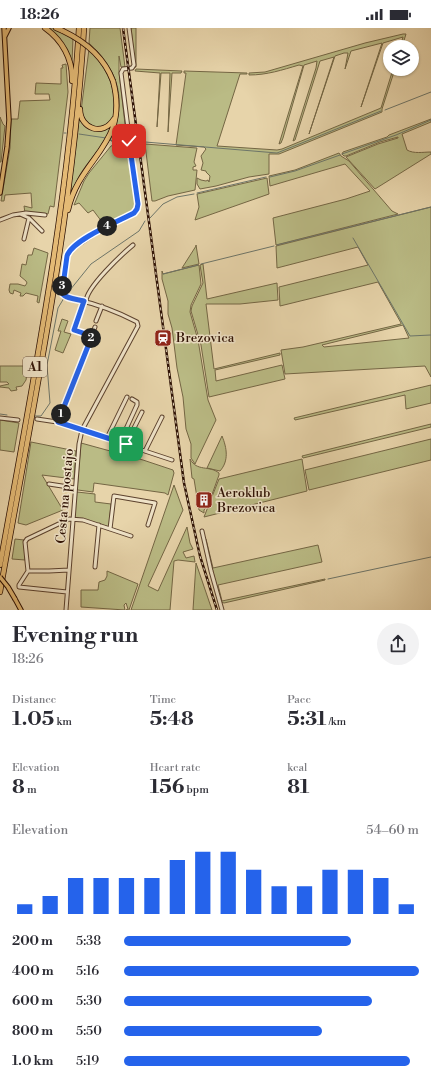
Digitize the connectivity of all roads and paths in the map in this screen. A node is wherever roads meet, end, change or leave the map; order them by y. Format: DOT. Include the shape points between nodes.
graph roads {
  1 [pos="4,28"];
  2 [pos="9,28"];
  3 [pos="44,28"];
  4 [pos="56,28"];
  5 [pos="79,28"];
  6 [pos="84,28"];
  7 [pos="129,28"];
  8 [pos="5,37"];
  9 [pos="79,94"];
  10 [pos="74,96"];
  11 [pos="116,112"];
  12 [pos="0,193"];
  13 [pos="20,214"];
  14 [pos="45,215"];
  15 [pos="30,218"];
  16 [pos="0,220"];
  17 [pos="63,226"];
  18 [pos="42,231"];
  19 [pos="24,239"];
  20 [pos="133,245"];
  21 [pos="85,301"];
  22 [pos="102,306"];
  23 [pos="96,321"];
  24 [pos="95,327"];
  25 [pos="92,336"];
  26 [pos="127,396"];
  27 [pos="132,400"];
  28 [pos="142,412"];
  29 [pos="0,418"];
  30 [pos="162,418"];
  31 [pos="37,419"];
  32 [pos="18,420"];
  33 [pos="58,422"];
  34 [pos="82,430"];
  35 [pos="107,438"];
  36 [pos="120,442"];
  37 [pos="126,444"];
  38 [pos="145,451"];
  39 [pos="172,460"];
  40 [pos="49,484"];
  41 [pos="75,488"];
  42 [pos="72,519"];
  43 [pos="98,525"];
  44 [pos="148,525"];
  45 [pos="110,529"];
  46 [pos="202,531"];
  47 [pos="131,536"];
  48 [pos="0,565"];
  49 [pos="95,566"];
  50 [pos="69,570"];
  51 [pos="28,571"];
  52 [pos="0,577"];
  53 [pos="0,592"];
  54 [pos="67,592"];
  55 [pos="21,610"];
  56 [pos="66,610"];
  57 [pos="222,610"];
  1 -- 8 [label="main road"];
  2 -- 8 [label="main road"];
  3 -- 10 [label="highway" via="59,41 68,57"];
  4 -- 11 [label="highway, bridge" via="80,40 95,52 105,65 113,81 117,98"];
  5 -- 10 [label="highway, A1"];
  6 -- 9 [label="highway, A1"];
  7 -- 21 [label="street" via="134,65 132,68 123,69 121,73 138,207 134,213 105,227 69,251 62,291 65,296"];
  8 -- 12 [label="main road" via="9,120"];
  9 -- 11 [label="highway" via="81,117 90,128 99,130 107,127 113,121"];
  9 -- 17 [label="highway, A1"];
  10 -- 48 [label="highway, A1" via="58,227"];
  11 -- 17 [label="highway" via="114,126 108,139 80,178"];
  13 -- 14 [label="street"];
  13 -- 15 [label="street"];
  13 -- 16 [label="street"];
  15 -- 18 [label="street"];
  15 -- 19 [label="street"];
  17 -- 53 [label="highway, A1"];
  20 -- 21 [label="street" via="119,256 87,295"];
  21 -- 22 [label="street"];
  21 -- 25 [label="street" via="74,330"];
  22 -- 23 [label="street"];
  22 -- 34 [label="street, Cesta na postajo" via="126,316 138,326"];
  24 -- 25 [label="street"];
  25 -- 33 [label="street"];
  26 -- 35 [label="street"];
  27 -- 36 [label="street" via="137,402 137,405"];
  28 -- 37 [label="street"];
  29 -- 32 [label="street"];
  30 -- 38 [label="street"];
  31 -- 33 [label="street"];
  33 -- 34 [label="street"];
  34 -- 35 [label="street"];
  34 -- 41 [label="street, Cesta na postajo"];
  35 -- 36 [label="street"];
  36 -- 37 [label="street"];
  37 -- 38 [label="street"];
  38 -- 39 [label="street"];
  40 -- 41 [label="street"];
  41 -- 42 [label="street, Cesta na postajo"];
  42 -- 43 [label="street"];
  42 -- 50 [label="street, Cesta na postajo"];
  42 -- 51 [label="street" via="27,538 25,542"];
  43 -- 45 [label="street"];
  43 -- 49 [label="street"];
  44 -- 45 [label="street" via="156,503 114,496"];
  45 -- 47 [label="street"];
  46 -- 57 [label="street"];
  50 -- 51 [label="street"];
  50 -- 54 [label="street, Cesta na postajo"];
  51 -- 54 [label="street" via="19,588"];
  52 -- 55 [label="main road, bridge"];
  54 -- 56 [label="street, Cesta na postajo"];
}
